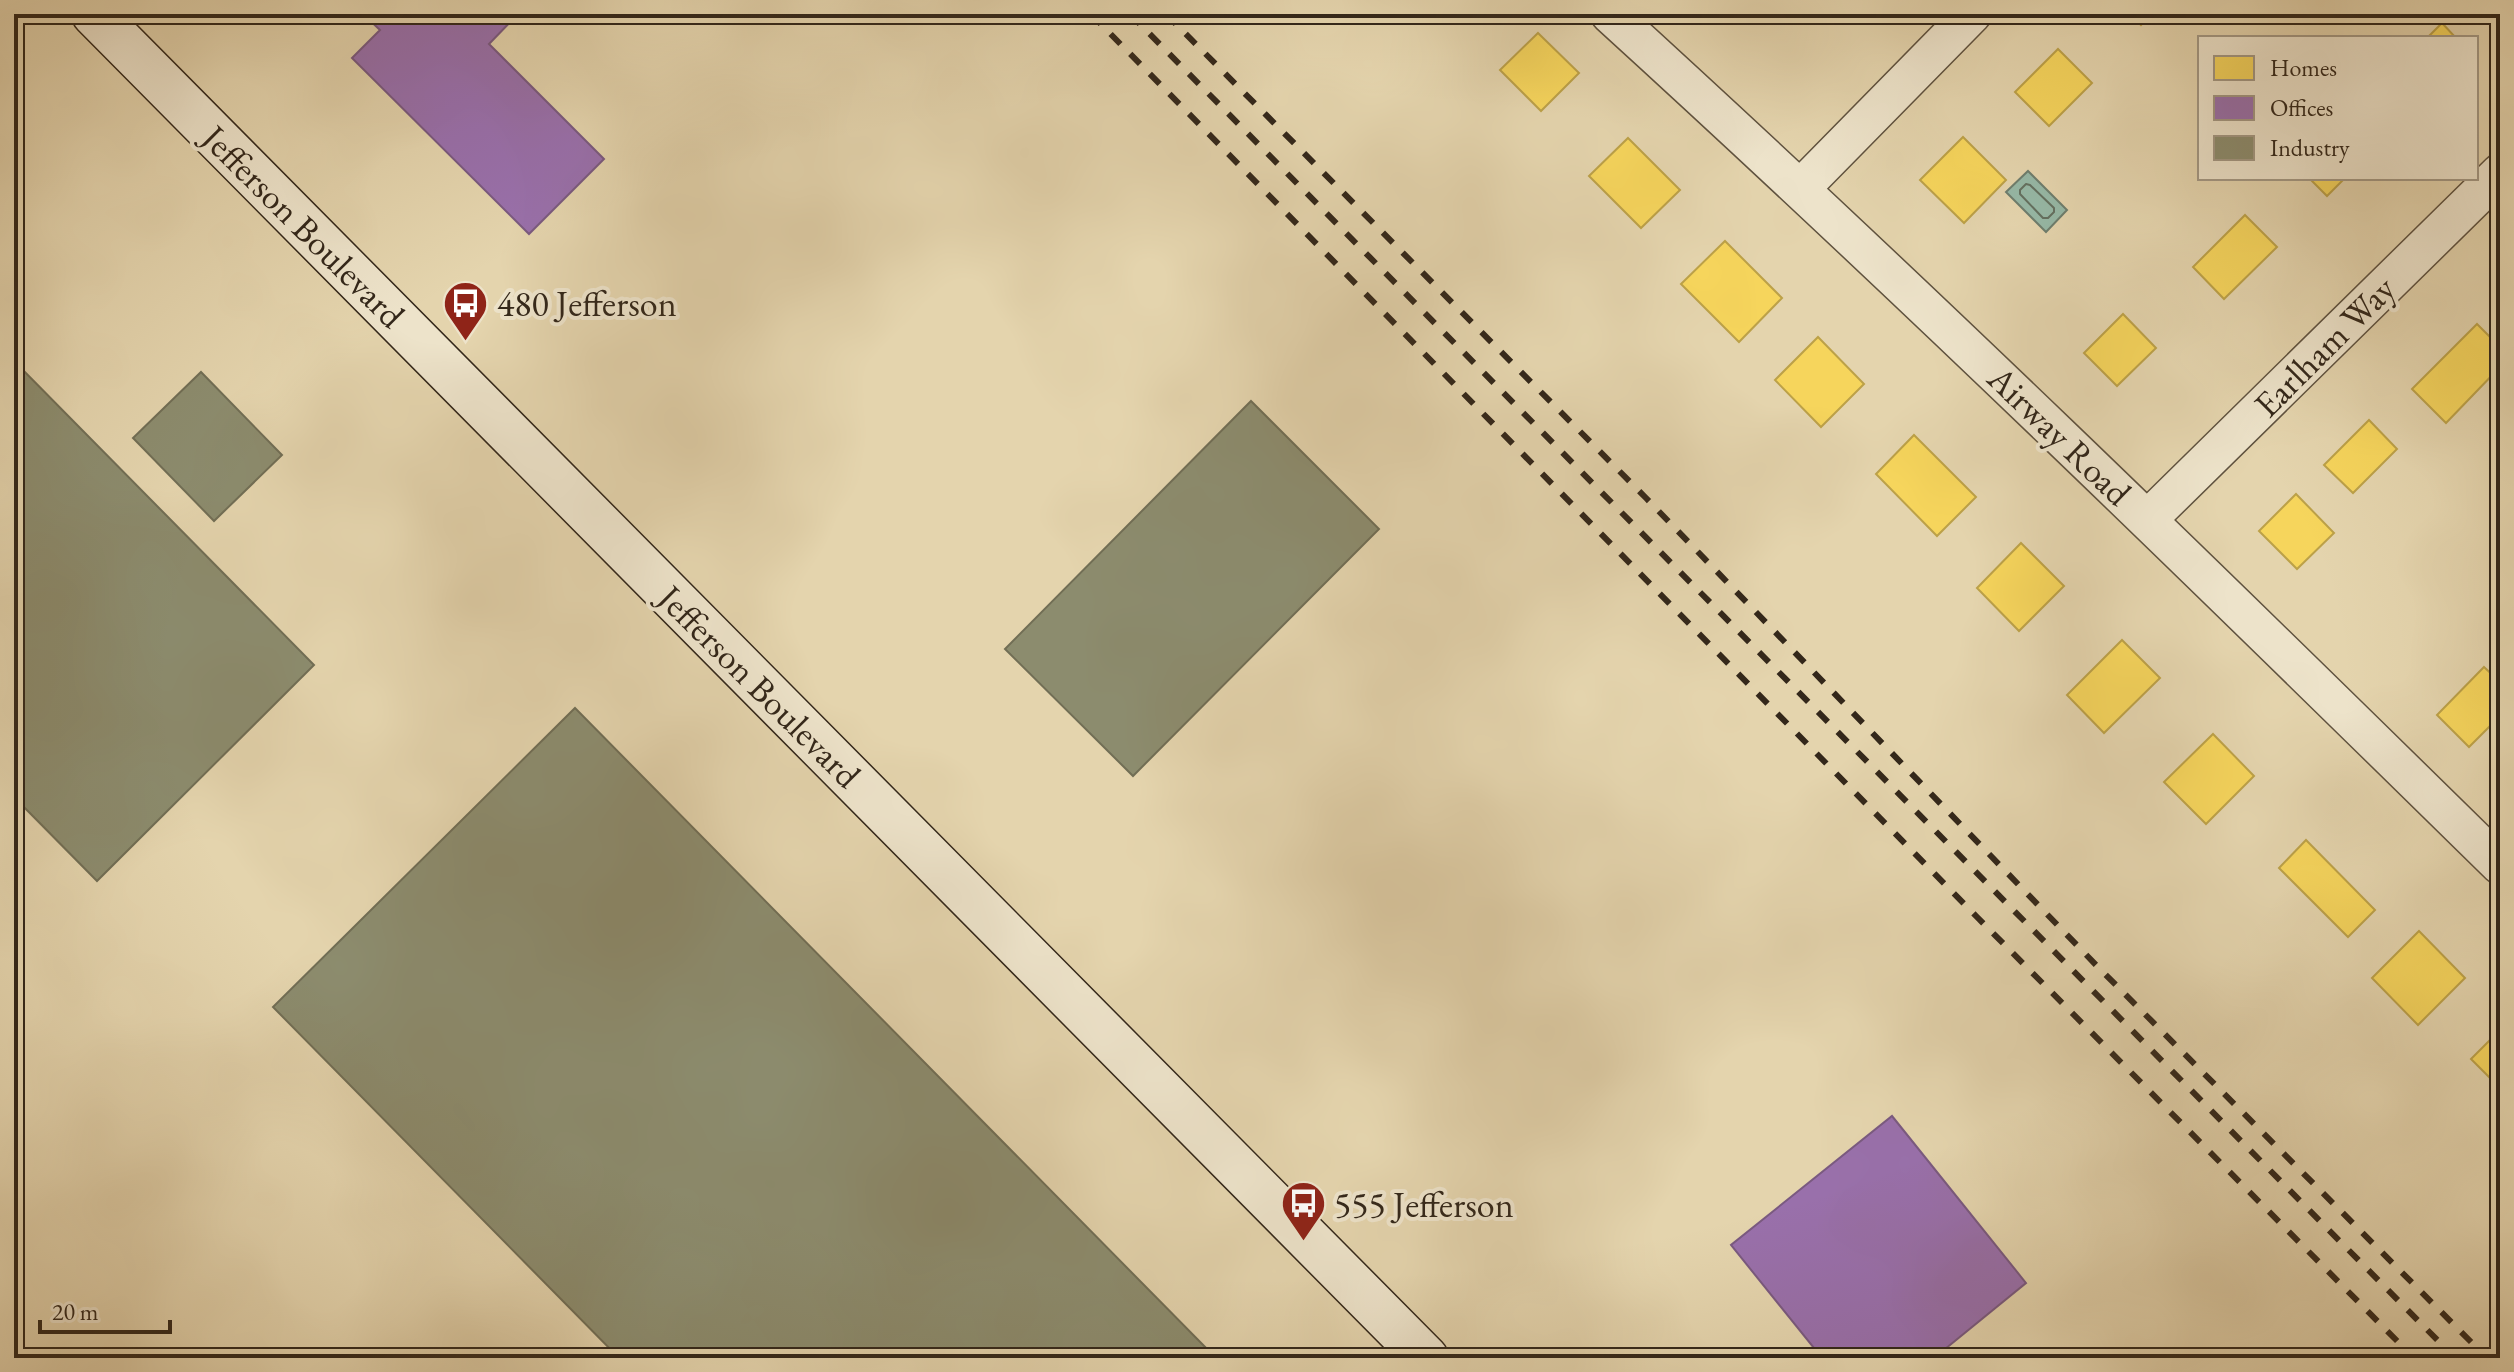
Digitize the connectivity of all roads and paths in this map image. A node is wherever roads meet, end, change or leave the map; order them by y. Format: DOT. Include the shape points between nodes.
graph roads {
  1 [pos="94,14"];
  2 [pos="1610,14"];
  3 [pos="1972,14"];
  4 [pos="2500,173"];
  5 [pos="1801,188"];
  6 [pos="2148,519"];
  7 [pos="2500,865"];
  8 [pos="1426,1358"];
  1 -- 8 [label="main road, Jefferson Boulevard"];
  2 -- 5 [label="street, Airway Road"];
  3 -- 5 [label="street"];
  4 -- 6 [label="street, Earlham Way"];
  5 -- 6 [label="street, Airway Road"];
  6 -- 7 [label="street, Airway Road"];
}
